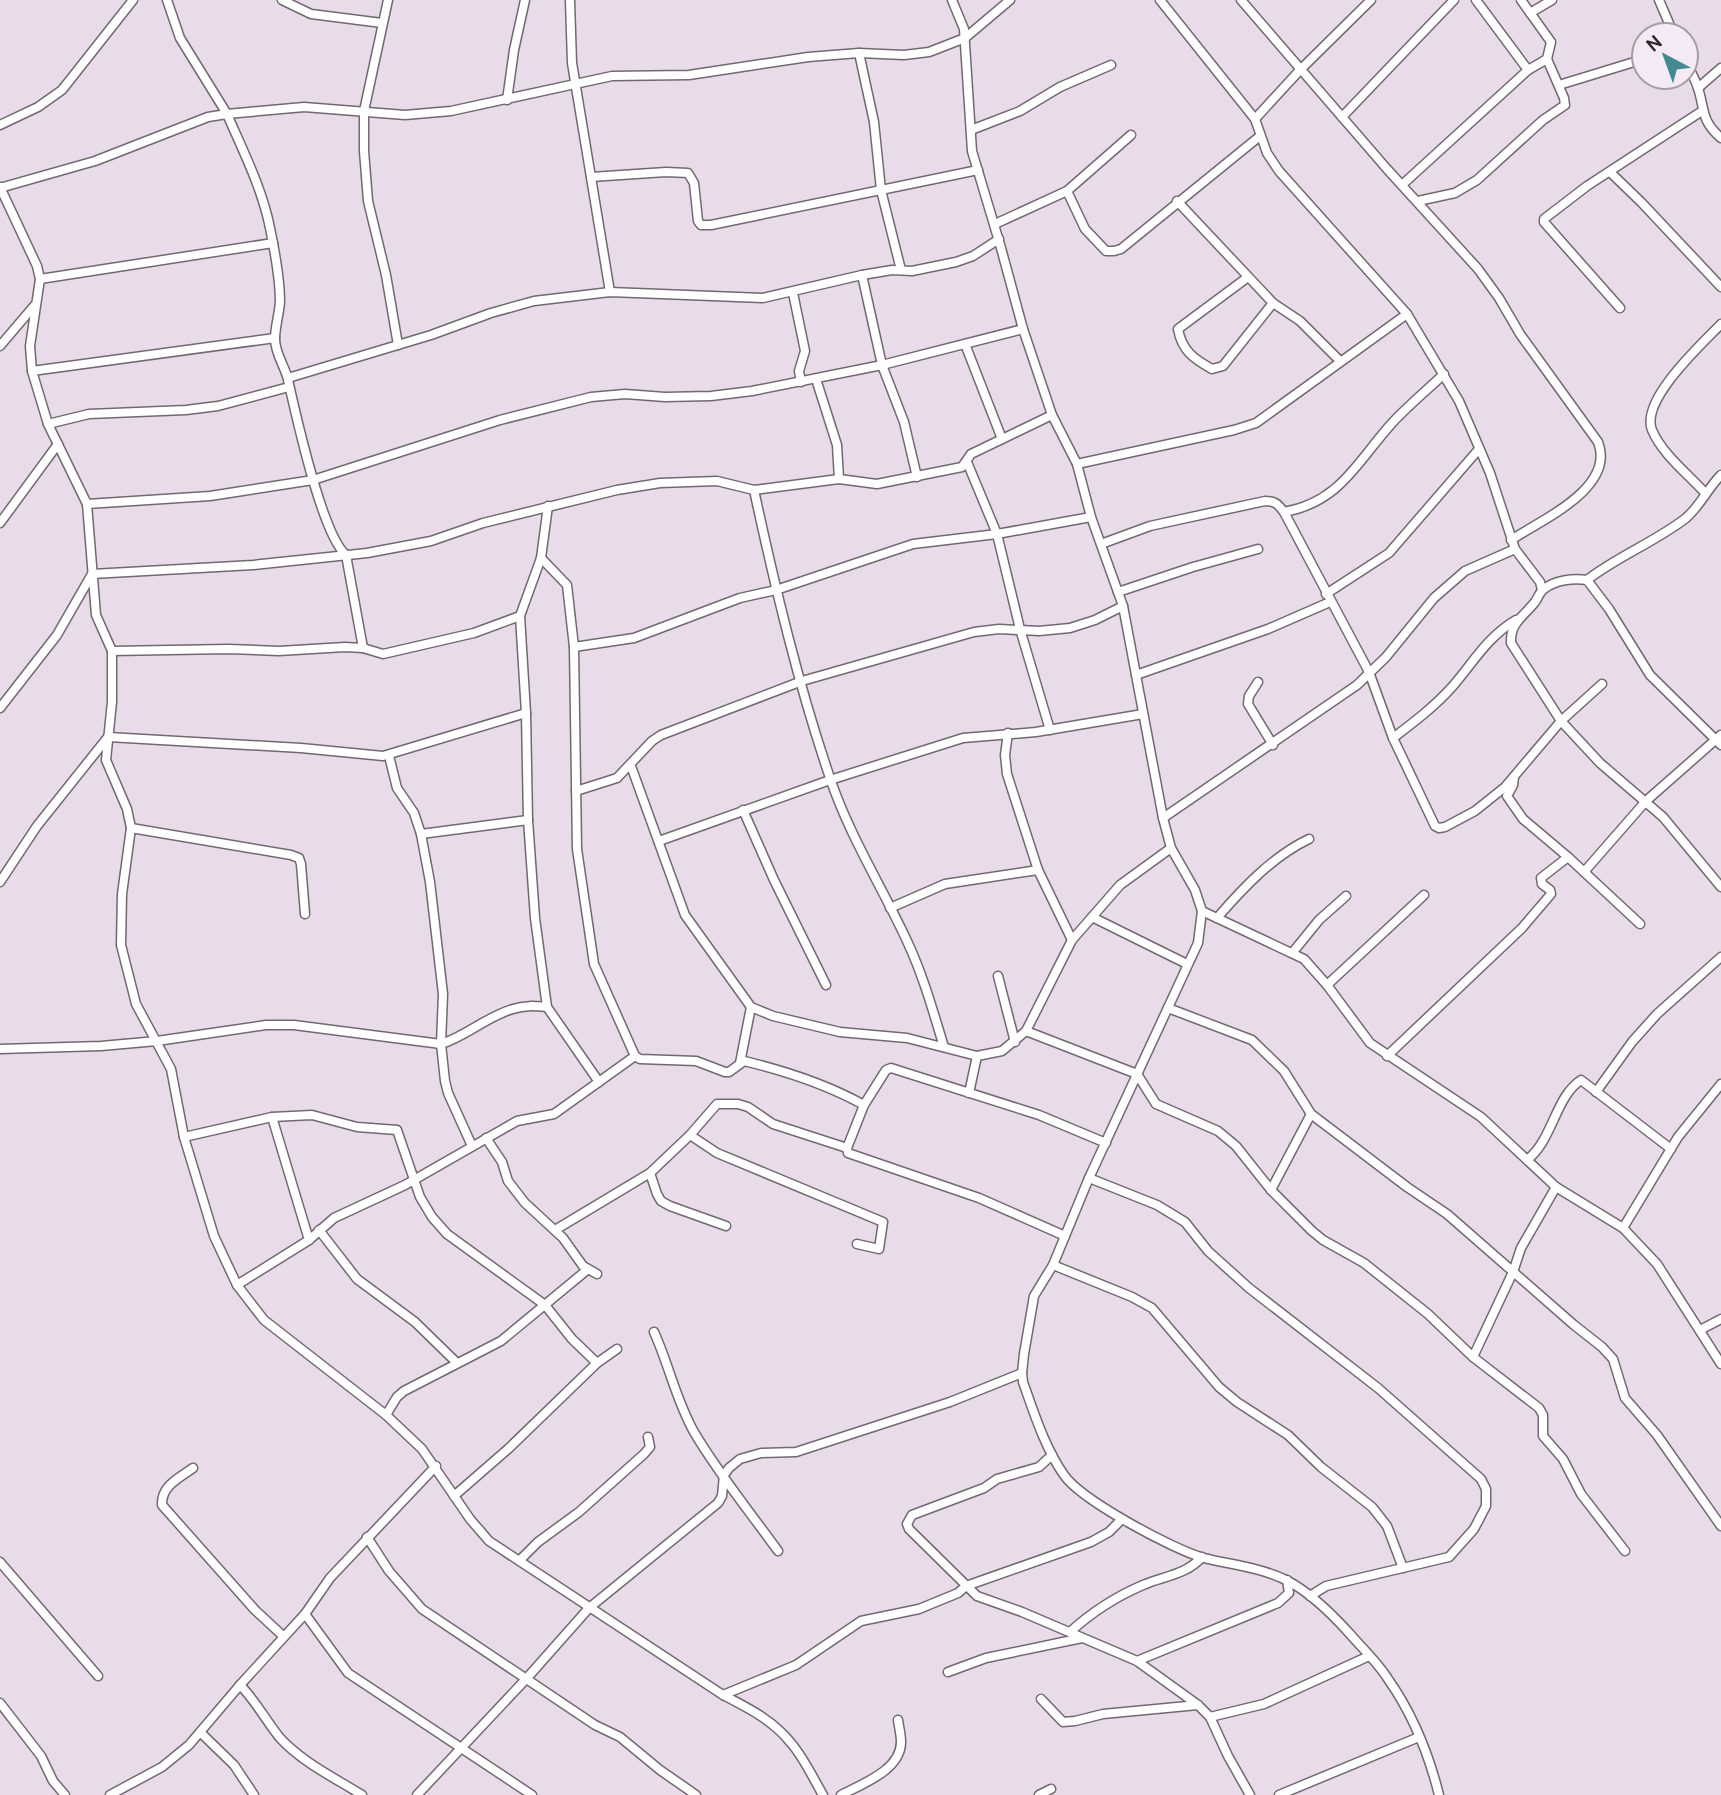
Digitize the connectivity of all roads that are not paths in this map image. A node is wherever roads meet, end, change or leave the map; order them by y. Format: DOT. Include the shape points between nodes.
graph roads {
  1 [pos="133,0"];
  2 [pos="166,0"];
  3 [pos="282,0"];
  4 [pos="388,0"];
  5 [pos="525,0"];
  6 [pos="570,0"];
  7 [pos="952,0"];
  8 [pos="1010,0"];
  9 [pos="1160,0"];
  10 [pos="1241,0"];
  11 [pos="1371,0"];
  12 [pos="1454,0"];
  13 [pos="1476,0"];
  14 [pos="1521,0"];
  15 [pos="1552,0"];
  16 [pos="1659,0"];
  17 [pos="1530,13"];
  18 [pos="1668,21"];
  19 [pos="382,23"];
  20 [pos="965,38"];
  21 [pos="859,53"];
  22 [pos="1547,59"];
  23 [pos="1630,63"];
  24 [pos="1111,65"];
  25 [pos="1721,68"];
  26 [pos="1300,69"];
  27 [pos="1528,70"];
  28 [pos="575,83"];
  29 [pos="1559,85"];
  30 [pos="1700,86"];
  31 [pos="1699,91"];
  32 [pos="507,100"];
  33 [pos="364,111"];
  34 [pos="1702,111"];
  35 [pos="227,114"];
  36 [pos="1342,117"];
  37 [pos="1255,119"];
  38 [pos="0,125"];
  39 [pos="971,130"];
  40 [pos="1131,135"];
  41 [pos="1260,136"];
  42 [pos="1721,138"];
  43 [pos="978,170"];
  44 [pos="1610,172"];
  45 [pos="590,177"];
  46 [pos="1403,184"];
  47 [pos="0,187"];
  48 [pos="881,190"];
  49 [pos="1067,191"];
  50 [pos="1177,201"];
  51 [pos="1418,201"];
  52 [pos="995,224"];
  53 [pos="999,239"];
  54 [pos="273,243"];
  55 [pos="901,270"];
  56 [pos="862,275"];
  57 [pos="1248,277"];
  58 [pos="40,279"];
  59 [pos="1721,287"];
  60 [pos="610,292"];
  61 [pos="793,292"];
  62 [pos="36,303"];
  63 [pos="1273,303"];
  64 [pos="1620,308"];
  65 [pos="1407,314"];
  66 [pos="1721,324"];
  67 [pos="1023,329"];
  68 [pos="275,338"];
  69 [pos="965,344"];
  70 [pos="398,345"];
  71 [pos="0,346"];
  72 [pos="1340,361"];
  73 [pos="882,365"];
  74 [pos="32,371"];
  75 [pos="1444,374"];
  76 [pos="816,379"];
  77 [pos="801,382"];
  78 [pos="288,383"];
  79 [pos="1052,415"];
  80 [pos="48,424"];
  81 [pos="1002,439"];
  82 [pos="58,444"];
  83 [pos="1479,449"];
  84 [pos="967,462"];
  85 [pos="1077,464"];
  86 [pos="1721,475"];
  87 [pos="917,477"];
  88 [pos="839,479"];
  89 [pos="313,480"];
  90 [pos="754,490"];
  91 [pos="1705,493"];
  92 [pos="88,504"];
  93 [pos="548,506"];
  94 [pos="1284,512"];
  95 [pos="1091,517"];
  96 [pos="0,523"];
  97 [pos="997,534"];
  98 [pos="1511,540"];
  99 [pos="1101,544"];
  100 [pos="1258,549"];
  101 [pos="1515,549"];
  102 [pos="346,555"];
  103 [pos="541,558"];
  104 [pos="92,574"];
  105 [pos="1587,580"];
  106 [pos="776,590"];
  107 [pos="1542,590"];
  108 [pos="1118,592"];
  109 [pos="1328,598"];
  110 [pos="1123,606"];
  111 [pos="520,616"];
  112 [pos="1516,620"];
  113 [pos="1020,629"];
  114 [pos="574,647"];
  115 [pos="363,648"];
  116 [pos="112,651"];
  117 [pos="1369,672"];
  118 [pos="1136,675"];
  119 [pos="802,681"];
  120 [pos="1258,682"];
  121 [pos="1602,684"];
  122 [pos="0,708"];
  123 [pos="526,713"];
  124 [pos="1143,714"];
  125 [pos="1561,721"];
  126 [pos="1050,730"];
  127 [pos="1008,733"];
  128 [pos="108,737"];
  129 [pos="1394,738"];
  130 [pos="1719,740"];
  131 [pos="1273,745"];
  132 [pos="389,755"];
  133 [pos="631,766"];
  134 [pos="1514,777"];
  135 [pos="830,780"];
  136 [pos="576,791"];
  137 [pos="1646,801"];
  138 [pos="743,810"];
  139 [pos="1163,818"];
  140 [pos="528,820"];
  141 [pos="131,828"];
  142 [pos="421,834"];
  143 [pos="1309,839"];
  144 [pos="659,841"];
  145 [pos="1171,848"];
  146 [pos="1568,857"];
  147 [pos="1038,870"];
  148 [pos="1584,872"];
  149 [pos="0,882"];
  150 [pos="1721,887"];
  151 [pos="1424,895"];
  152 [pos="1346,896"];
  153 [pos="890,908"];
  154 [pos="1202,911"];
  155 [pos="305,914"];
  156 [pos="1092,917"];
  157 [pos="1217,918"];
  158 [pos="1640,924"];
  159 [pos="1072,940"];
  160 [pos="1293,952"];
  161 [pos="1721,957"];
  162 [pos="1187,964"];
  163 [pos="998,976"];
  164 [pos="826,985"];
  165 [pos="1327,985"];
  166 [pos="547,1007"];
  167 [pos="751,1007"];
  168 [pos="1168,1008"];
  169 [pos="1026,1031"];
  170 [pos="157,1041"];
  171 [pos="1015,1042"];
  172 [pos="441,1044"];
  173 [pos="944,1047"];
  174 [pos="0,1048"];
  175 [pos="635,1056"];
  176 [pos="976,1056"];
  177 [pos="1387,1056"];
  178 [pos="740,1063"];
  179 [pos="1137,1074"];
  180 [pos="599,1083"];
  181 [pos="1721,1084"];
  182 [pos="969,1093"];
  183 [pos="1596,1093"];
  184 [pos="864,1105"];
  185 [pos="1311,1114"];
  186 [pos="272,1117"];
  187 [pos="690,1135"];
  188 [pos="184,1137"];
  189 [pos="486,1138"];
  190 [pos="1106,1143"];
  191 [pos="472,1146"];
  192 [pos="847,1148"];
  193 [pos="1671,1149"];
  194 [pos="1527,1160"];
  195 [pos="650,1172"];
  196 [pos="1089,1178"];
  197 [pos="415,1179"];
  198 [pos="1556,1187"];
  199 [pos="1271,1190"];
  200 [pos="726,1226"];
  201 [pos="1623,1228"];
  202 [pos="319,1230"];
  203 [pos="555,1230"];
  204 [pos="1065,1236"];
  205 [pos="309,1240"];
  206 [pos="857,1244"];
  207 [pos="1052,1265"];
  208 [pos="587,1270"];
  209 [pos="1513,1272"];
  210 [pos="597,1274"];
  211 [pos="237,1285"];
  212 [pos="545,1305"];
  213 [pos="1721,1319"];
  214 [pos="1700,1330"];
  215 [pos="654,1332"];
  216 [pos="617,1349"];
  217 [pos="1473,1357"];
  218 [pos="457,1363"];
  219 [pos="597,1363"];
  220 [pos="1721,1364"];
  221 [pos="1022,1373"];
  222 [pos="386,1415"];
  223 [pos="648,1437"];
  224 [pos="1052,1455"];
  225 [pos="436,1466"];
  226 [pos="192,1468"];
  227 [pos="724,1475"];
  228 [pos="454,1496"];
  229 [pos="1122,1519"];
  230 [pos="1721,1526"];
  231 [pos="367,1537"];
  232 [pos="778,1551"];
  233 [pos="1625,1552"];
  234 [pos="1202,1557"];
  235 [pos="520,1560"];
  236 [pos="0,1562"];
  237 [pos="1403,1568"];
  238 [pos="1287,1580"];
  239 [pos="966,1587"];
  240 [pos="1310,1596"];
  241 [pos="589,1608"];
  242 [pos="305,1614"];
  243 [pos="1070,1632"];
  244 [pos="283,1636"];
  245 [pos="1082,1638"];
  246 [pos="1369,1656"];
  247 [pos="1137,1661"];
  248 [pos="948,1672"];
  249 [pos="98,1676"];
  250 [pos="527,1678"];
  251 [pos="240,1685"];
  252 [pos="723,1695"];
  253 [pos="1041,1699"];
  254 [pos="0,1703"];
  255 [pos="1198,1705"];
  256 [pos="1210,1717"];
  257 [pos="898,1720"];
  258 [pos="200,1732"];
  259 [pos="1419,1737"];
  260 [pos="462,1748"];
  261 [pos="1051,1789"];
  262 [pos="65,1795"];
  263 [pos="110,1795"];
  264 [pos="254,1795"];
  265 [pos="362,1795"];
  266 [pos="417,1795"];
  267 [pos="532,1795"];
  268 [pos="696,1795"];
  269 [pos="823,1795"];
  270 [pos="841,1795"];
  271 [pos="1039,1795"];
  272 [pos="1250,1795"];
  273 [pos="1279,1795"];
  274 [pos="1439,1795"];
  1 -- 38 [label="street" via="62,90"];
  2 -- 35 [label="street" via="180,38"];
  3 -- 19 [label="street" via="311,14"];
  4 -- 19 [label="street"];
  5 -- 32 [label="street"];
  6 -- 28 [label="street"];
  7 -- 20 [label="street"];
  8 -- 20 [label="street"];
  9 -- 37 [label="street"];
  10 -- 26 [label="street"];
  11 -- 26 [label="street"];
  12 -- 36 [label="street"];
  13 -- 27 [label="street"];
  14 -- 17 [label="street"];
  15 -- 17 [label="street"];
  16 -- 18 [label="street"];
  17 -- 22 [label="street" via="1551,43"];
  19 -- 33 [label="street"];
  20 -- 21 [label="street" via="917,54"];
  20 -- 39 [label="street"];
  21 -- 28 [label="street" via="689,75 612,76"];
  21 -- 48 [label="street" via="874,122"];
  22 -- 27 [label="street"];
  22 -- 29 [label="street"];
  23 -- 29 [label="street"];
  24 -- 39 [label="street"];
  25 -- 30 [label="street"];
  26 -- 36 [label="street"];
  26 -- 37 [label="street"];
  27 -- 46 [label="street"];
  28 -- 32 [label="street"];
  28 -- 45 [label="street"];
  29 -- 51 [label="street" via="1565,105 1477,180 1455,193"];
  31 -- 34 [label="street"];
  32 -- 33 [label="street" via="405,115"];
  33 -- 35 [label="street" via="304,107"];
  33 -- 70 [label="street" via="368,201"];
  34 -- 42 [label="street"];
  34 -- 44 [label="street"];
  35 -- 47 [label="street" via="208,117 95,161"];
  35 -- 54 [label="street" via="255,176"];
  36 -- 46 [label="street"];
  37 -- 41 [label="street"];
  39 -- 43 [label="street"];
  40 -- 49 [label="street"];
  41 -- 50 [label="street"];
  41 -- 65 [label="street" via="1279,171"];
  43 -- 48 [label="street"];
  43 -- 52 [label="street"];
  44 -- 59 [label="street"];
  44 -- 64 [label="street" via="1545,216 1544,222"];
  45 -- 48 [label="street" via="688,173 701,225"];
  45 -- 60 [label="street"];
  46 -- 51 [label="street"];
  47 -- 58 [label="street"];
  48 -- 55 [label="street"];
  49 -- 50 [label="street" via="1085,229 1106,251 1121,249"];
  49 -- 52 [label="street"];
  50 -- 57 [label="street"];
  51 -- 98 [label="street" via="1478,269 1600,447 1597,475 1583,494"];
  52 -- 53 [label="street"];
  53 -- 55 [label="street" via="956,262"];
  53 -- 67 [label="street"];
  54 -- 58 [label="street"];
  54 -- 68 [label="street" via="280,303"];
  55 -- 56 [label="street"];
  56 -- 61 [label="street"];
  56 -- 73 [label="street"];
  57 -- 63 [label="street"];
  57 -- 63 [label="street" via="1178,329 1181,343 1192,357 1212,369 1223,366"];
  58 -- 62 [label="street"];
  60 -- 61 [label="street" via="720,298 763,298"];
  60 -- 70 [label="street" via="510,307"];
  61 -- 77 [label="street" via="805,351"];
  62 -- 71 [label="street"];
  62 -- 74 [label="street"];
  63 -- 72 [label="street" via="1300,321"];
  65 -- 72 [label="street"];
  65 -- 75 [label="street"];
  66 -- 91 [label="street" via="1673,373 1650,419 1658,441"];
  67 -- 69 [label="street"];
  67 -- 79 [label="street"];
  68 -- 74 [label="street"];
  68 -- 78 [label="street"];
  69 -- 73 [label="street"];
  69 -- 81 [label="street"];
  70 -- 78 [label="street"];
  72 -- 85 [label="street" via="1256,423"];
  73 -- 76 [label="street"];
  73 -- 87 [label="street" via="904,422"];
  74 -- 80 [label="street"];
  75 -- 83 [label="street"];
  75 -- 94 [label="street" via="1392,423 1340,486 1321,500"];
  76 -- 77 [label="street"];
  76 -- 88 [label="street" via="837,445"];
  77 -- 89 [label="street" via="711,396 591,397 500,420"];
  78 -- 80 [label="street" via="218,407 89,414"];
  78 -- 89 [label="street"];
  79 -- 81 [label="street"];
  79 -- 85 [label="street"];
  80 -- 82 [label="street"];
  81 -- 84 [label="street" via="971,454"];
  82 -- 92 [label="street"];
  82 -- 96 [label="street"];
  83 -- 98 [label="street"];
  83 -- 109 [label="street" via="1389,552"];
  84 -- 87 [label="street"];
  84 -- 97 [label="street"];
  85 -- 95 [label="street"];
  86 -- 91 [label="street"];
  87 -- 88 [label="street" via="877,484"];
  88 -- 90 [label="street"];
  89 -- 92 [label="street" via="210,496"];
  89 -- 102 [label="street" via="336,543"];
  90 -- 93 [label="street" via="717,481 688,481 617,490"];
  90 -- 106 [label="street"];
  91 -- 105 [label="street" via="1684,519"];
  92 -- 104 [label="street"];
  93 -- 102 [label="street" via="431,541"];
  93 -- 103 [label="street"];
  94 -- 99 [label="street" via="1273,501 1265,501 1150,526"];
  94 -- 109 [label="street"];
  95 -- 97 [label="street"];
  95 -- 99 [label="street"];
  97 -- 106 [label="street" via="913,544"];
  97 -- 113 [label="street"];
  98 -- 101 [label="street"];
  99 -- 108 [label="street"];
  100 -- 108 [label="street"];
  101 -- 107 [label="street"];
  101 -- 117 [label="street" via="1479,563 1454,580"];
  102 -- 104 [label="street"];
  102 -- 115 [label="street"];
  103 -- 111 [label="street"];
  103 -- 114 [label="street" via="566,584"];
  104 -- 116 [label="street" via="96,615"];
  104 -- 122 [label="street" via="57,635"];
  105 -- 107 [label="street" via="1564,580"];
  105 -- 130 [label="street" via="1650,675"];
  106 -- 114 [label="street" via="740,598 634,638"];
  106 -- 119 [label="street"];
  107 -- 112 [label="street"];
  108 -- 110 [label="street"];
  109 -- 117 [label="street"];
  109 -- 118 [label="street" via="1268,629"];
  110 -- 113 [label="street" via="1070,628"];
  110 -- 118 [label="street"];
  111 -- 115 [label="street" via="393,653"];
  111 -- 123 [label="street"];
  112 -- 125 [label="street" via="1511,643"];
  112 -- 129 [label="street" via="1490,638 1438,701"];
  113 -- 119 [label="street" via="974,632"];
  113 -- 126 [label="street"];
  114 -- 136 [label="street"];
  115 -- 116 [label="street"];
  116 -- 128 [label="street"];
  117 -- 129 [label="street"];
  117 -- 131 [label="street"];
  118 -- 124 [label="street"];
  119 -- 133 [label="street" via="661,735"];
  119 -- 135 [label="street"];
  120 -- 131 [label="street" via="1248,704"];
  121 -- 125 [label="street"];
  123 -- 132 [label="street"];
  123 -- 140 [label="street"];
  124 -- 126 [label="street"];
  124 -- 139 [label="street"];
  125 -- 134 [label="street"];
  125 -- 137 [label="street"];
  126 -- 127 [label="street"];
  127 -- 135 [label="street" via="963,738"];
  127 -- 147 [label="street" via="1007,774"];
  128 -- 132 [label="street"];
  128 -- 141 [label="street" via="106,760"];
  128 -- 149 [label="street"];
  129 -- 134 [label="street" via="1439,828 1489,801"];
  130 -- 137 [label="street"];
  131 -- 139 [label="street"];
  132 -- 142 [label="street" via="397,788 414,813"];
  133 -- 136 [label="street" via="617,778"];
  133 -- 144 [label="street"];
  134 -- 146 [label="street" via="1507,798 1523,819"];
  135 -- 138 [label="street"];
  135 -- 153 [label="street"];
  136 -- 175 [label="street" via="577,849 594,964"];
  137 -- 148 [label="street"];
  137 -- 150 [label="street"];
  138 -- 144 [label="street"];
  138 -- 164 [label="street"];
  139 -- 145 [label="street"];
  140 -- 142 [label="street"];
  140 -- 166 [label="street"];
  141 -- 155 [label="street" via="299,858"];
  141 -- 170 [label="street" via="121,945 136,1004"];
  142 -- 172 [label="street" via="443,994"];
  143 -- 157 [label="street" via="1291,847 1241,890"];
  144 -- 167 [label="street" via="685,915"];
  145 -- 154 [label="street"];
  145 -- 156 [label="street" via="1119,886"];
  146 -- 148 [label="street"];
  146 -- 177 [label="street" via="1541,878 1551,894 1522,928"];
  147 -- 153 [label="street" via="945,884"];
  147 -- 159 [label="street"];
  148 -- 158 [label="street"];
  151 -- 165 [label="street"];
  152 -- 160 [label="street"];
  153 -- 173 [label="street" via="924,983"];
  154 -- 157 [label="street"];
  154 -- 162 [label="street" via="1198,943"];
  156 -- 159 [label="street"];
  156 -- 162 [label="street"];
  157 -- 160 [label="street"];
  159 -- 169 [label="street"];
  160 -- 165 [label="street"];
  161 -- 183 [label="street" via="1657,1014"];
  162 -- 168 [label="street"];
  163 -- 171 [label="street"];
  165 -- 177 [label="street" via="1370,1043"];
  166 -- 172 [label="street" via="511,1009"];
  166 -- 180 [label="street"];
  167 -- 173 [label="street" via="840,1032 907,1038"];
  167 -- 178 [label="street"];
  168 -- 179 [label="street"];
  168 -- 185 [label="street" via="1252,1040 1284,1071"];
  169 -- 171 [label="street"];
  169 -- 179 [label="street"];
  170 -- 172 [label="street" via="294,1025"];
  170 -- 174 [label="street"];
  170 -- 188 [label="street" via="171,1069"];
  171 -- 176 [label="street" via="1002,1051"];
  172 -- 191 [label="street" via="448,1093"];
  173 -- 176 [label="street"];
  175 -- 178 [label="street" via="696,1061 725,1072"];
  175 -- 180 [label="street"];
  176 -- 182 [label="street"];
  177 -- 194 [label="street" via="1481,1117"];
  178 -- 184 [label="street" via="779,1069"];
  179 -- 190 [label="street"];
  179 -- 199 [label="street" via="1156,1104 1228,1139"];
  180 -- 189 [label="street" via="554,1114 523,1119"];
  181 -- 193 [label="street"];
  182 -- 184 [label="street" via="891,1068"];
  182 -- 190 [label="street"];
  183 -- 193 [label="street"];
  183 -- 194 [label="street" via="1578,1081 1541,1146"];
  184 -- 192 [label="street"];
  185 -- 199 [label="street"];
  185 -- 209 [label="street" via="1440,1208"];
  186 -- 188 [label="street"];
  186 -- 197 [label="street" via="312,1115 358,1128 397,1130"];
  186 -- 205 [label="street"];
  187 -- 192 [label="street" via="722,1102 748,1107 773,1124"];
  187 -- 195 [label="street"];
  187 -- 206 [label="street" via="717,1153 883,1222 878,1248"];
  188 -- 211 [label="street" via="214,1236"];
  189 -- 191 [label="street"];
  189 -- 203 [label="street" via="508,1181"];
  190 -- 196 [label="street"];
  191 -- 197 [label="street"];
  192 -- 204 [label="street" via="848,1153 979,1198"];
  193 -- 201 [label="street"];
  194 -- 198 [label="street"];
  195 -- 200 [label="street" via="662,1201"];
  195 -- 203 [label="street"];
  196 -- 204 [label="street"];
  196 -- 237 [label="street" via="1157,1205 1185,1222 1208,1251 1249,1288 1378,1388 1481,1479 1486,1506 1474,1529 1449,1557"];
  197 -- 202 [label="street" via="334,1218"];
  197 -- 212 [label="street" via="432,1217 447,1234"];
  198 -- 201 [label="street"];
  198 -- 209 [label="street" via="1521,1248"];
  199 -- 217 [label="street" via="1322,1240 1364,1264 1428,1314"];
  201 -- 214 [label="street" via="1657,1264"];
  202 -- 205 [label="street"];
  202 -- 218 [label="street" via="357,1279 415,1322"];
  203 -- 208 [label="street"];
  204 -- 207 [label="street"];
  205 -- 211 [label="street"];
  207 -- 221 [label="street" via="1034,1296"];
  207 -- 237 [label="street" via="1152,1308 1219,1387 1288,1435 1372,1507 1387,1526"];
  208 -- 210 [label="street"];
  208 -- 212 [label="street"];
  209 -- 217 [label="street"];
  209 -- 230 [label="street" via="1611,1357 1625,1398"];
  211 -- 222 [label="street" via="275,1329"];
  212 -- 218 [label="street" via="501,1341"];
  212 -- 219 [label="street"];
  213 -- 214 [label="street"];
  214 -- 220 [label="street"];
  215 -- 227 [label="street" via="678,1401"];
  216 -- 219 [label="street"];
  217 -- 233 [label="street" via="1542,1411 1543,1436"];
  218 -- 222 [label="street" via="404,1391"];
  219 -- 228 [label="street"];
  221 -- 224 [label="street"];
  221 -- 227 [label="street" via="950,1402 796,1452 749,1455"];
  222 -- 225 [label="street"];
  223 -- 235 [label="street" via="650,1447 645,1454"];
  224 -- 229 [label="street" via="1066,1478"];
  224 -- 239 [label="street" via="1039,1467 997,1479 908,1519 909,1529"];
  225 -- 228 [label="street"];
  225 -- 231 [label="street"];
  226 -- 244 [label="street" via="166,1488 162,1505"];
  227 -- 232 [label="street"];
  227 -- 241 [label="street" via="718,1503"];
  228 -- 235 [label="street" via="484,1536"];
  229 -- 234 [label="street"];
  229 -- 239 [label="street" via="1091,1542"];
  231 -- 242 [label="street"];
  231 -- 250 [label="street" via="422,1609"];
  234 -- 238 [label="street" via="1243,1564"];
  234 -- 243 [label="street" via="1189,1569 1112,1598"];
  235 -- 241 [label="street"];
  236 -- 249 [label="street"];
  237 -- 240 [label="street" via="1326,1586"];
  238 -- 240 [label="street"];
  238 -- 247 [label="street" via="1289,1593 1278,1604"];
  239 -- 243 [label="street" via="977,1596"];
  239 -- 252 [label="street" via="919,1609 861,1621 796,1665"];
  240 -- 246 [label="street"];
  241 -- 250 [label="street"];
  241 -- 252 [label="street"];
  242 -- 244 [label="street"];
  242 -- 260 [label="street" via="348,1673"];
  243 -- 245 [label="street"];
  244 -- 251 [label="street"];
  245 -- 247 [label="street"];
  245 -- 248 [label="street" via="986,1658"];
  246 -- 256 [label="street" via="1264,1704"];
  246 -- 259 [label="street" via="1388,1678"];
  247 -- 255 [label="street"];
  250 -- 260 [label="street"];
  250 -- 268 [label="street" via="594,1726 635,1747"];
  251 -- 258 [label="street"];
  251 -- 265 [label="street" via="281,1739"];
  252 -- 269 [label="street" via="779,1730"];
  253 -- 255 [label="street" via="1063,1721"];
  254 -- 262 [label="street"];
  255 -- 256 [label="street"];
  256 -- 272 [label="street"];
  257 -- 270 [label="street" via="901,1742 894,1762"];
  258 -- 263 [label="street" via="177,1757"];
  258 -- 264 [label="street" via="234,1765"];
  259 -- 273 [label="street"];
  259 -- 274 [label="street"];
  260 -- 266 [label="street"];
  260 -- 267 [label="street"];
  261 -- 271 [label="street"];
}
